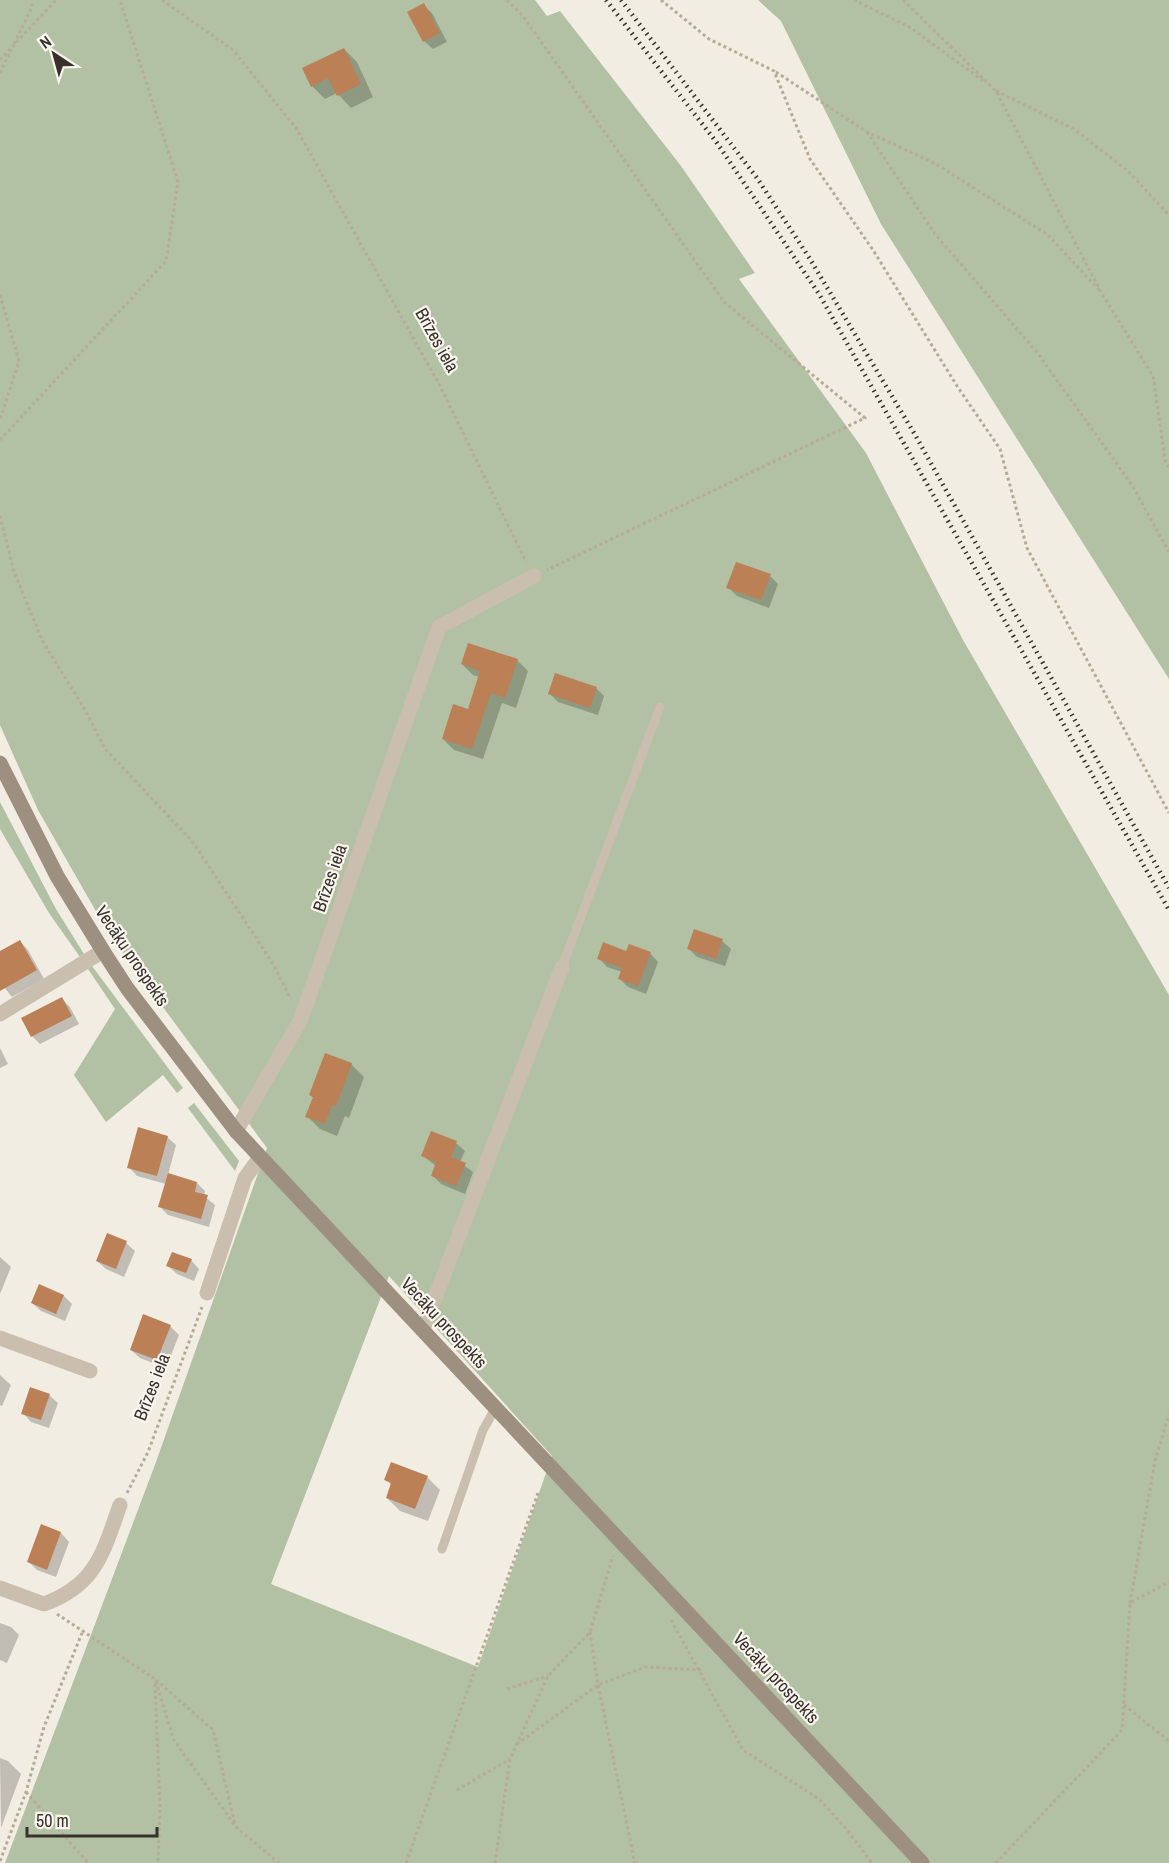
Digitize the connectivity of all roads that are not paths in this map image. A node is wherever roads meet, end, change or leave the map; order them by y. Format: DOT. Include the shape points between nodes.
graph roads {
  1 [pos="534,576"];
  2 [pos="660,707"];
  3 [pos="0,763"];
  4 [pos="103,951"];
  5 [pos="562,967"];
  6 [pos="0,1014"];
  7 [pos="236,1131"];
  8 [pos="260,1157"];
  9 [pos="207,1293"];
  10 [pos="423,1329"];
  11 [pos="0,1338"];
  12 [pos="90,1371"];
  13 [pos="496,1407"];
  14 [pos="120,1505"];
  15 [pos="442,1550"];
  16 [pos="0,1588"];
  17 [pos="922,1863"];
  1 -- 7 [label="street, Brīzes iela" via="439,627 301,1019"];
  2 -- 5 [label="lane"];
  3 -- 4 [label="main road, Vecāķu prospekts" via="57,876"];
  4 -- 6 [label="street"];
  4 -- 7 [label="main road, Vecāķu prospekts"];
  5 -- 10 [label="street"];
  7 -- 8 [label="main road, Vecāķu prospekts"];
  8 -- 9 [label="street" via="245,1179"];
  8 -- 10 [label="main road, Vecāķu prospekts"];
  10 -- 13 [label="main road, Vecāķu prospekts"];
  11 -- 12 [label="street"];
  13 -- 15 [label="lane" via="483,1430"];
  13 -- 17 [label="main road, Vecāķu prospekts"];
  14 -- 16 [label="street" via="102,1555 86,1579 68,1596 44,1604"];
}
